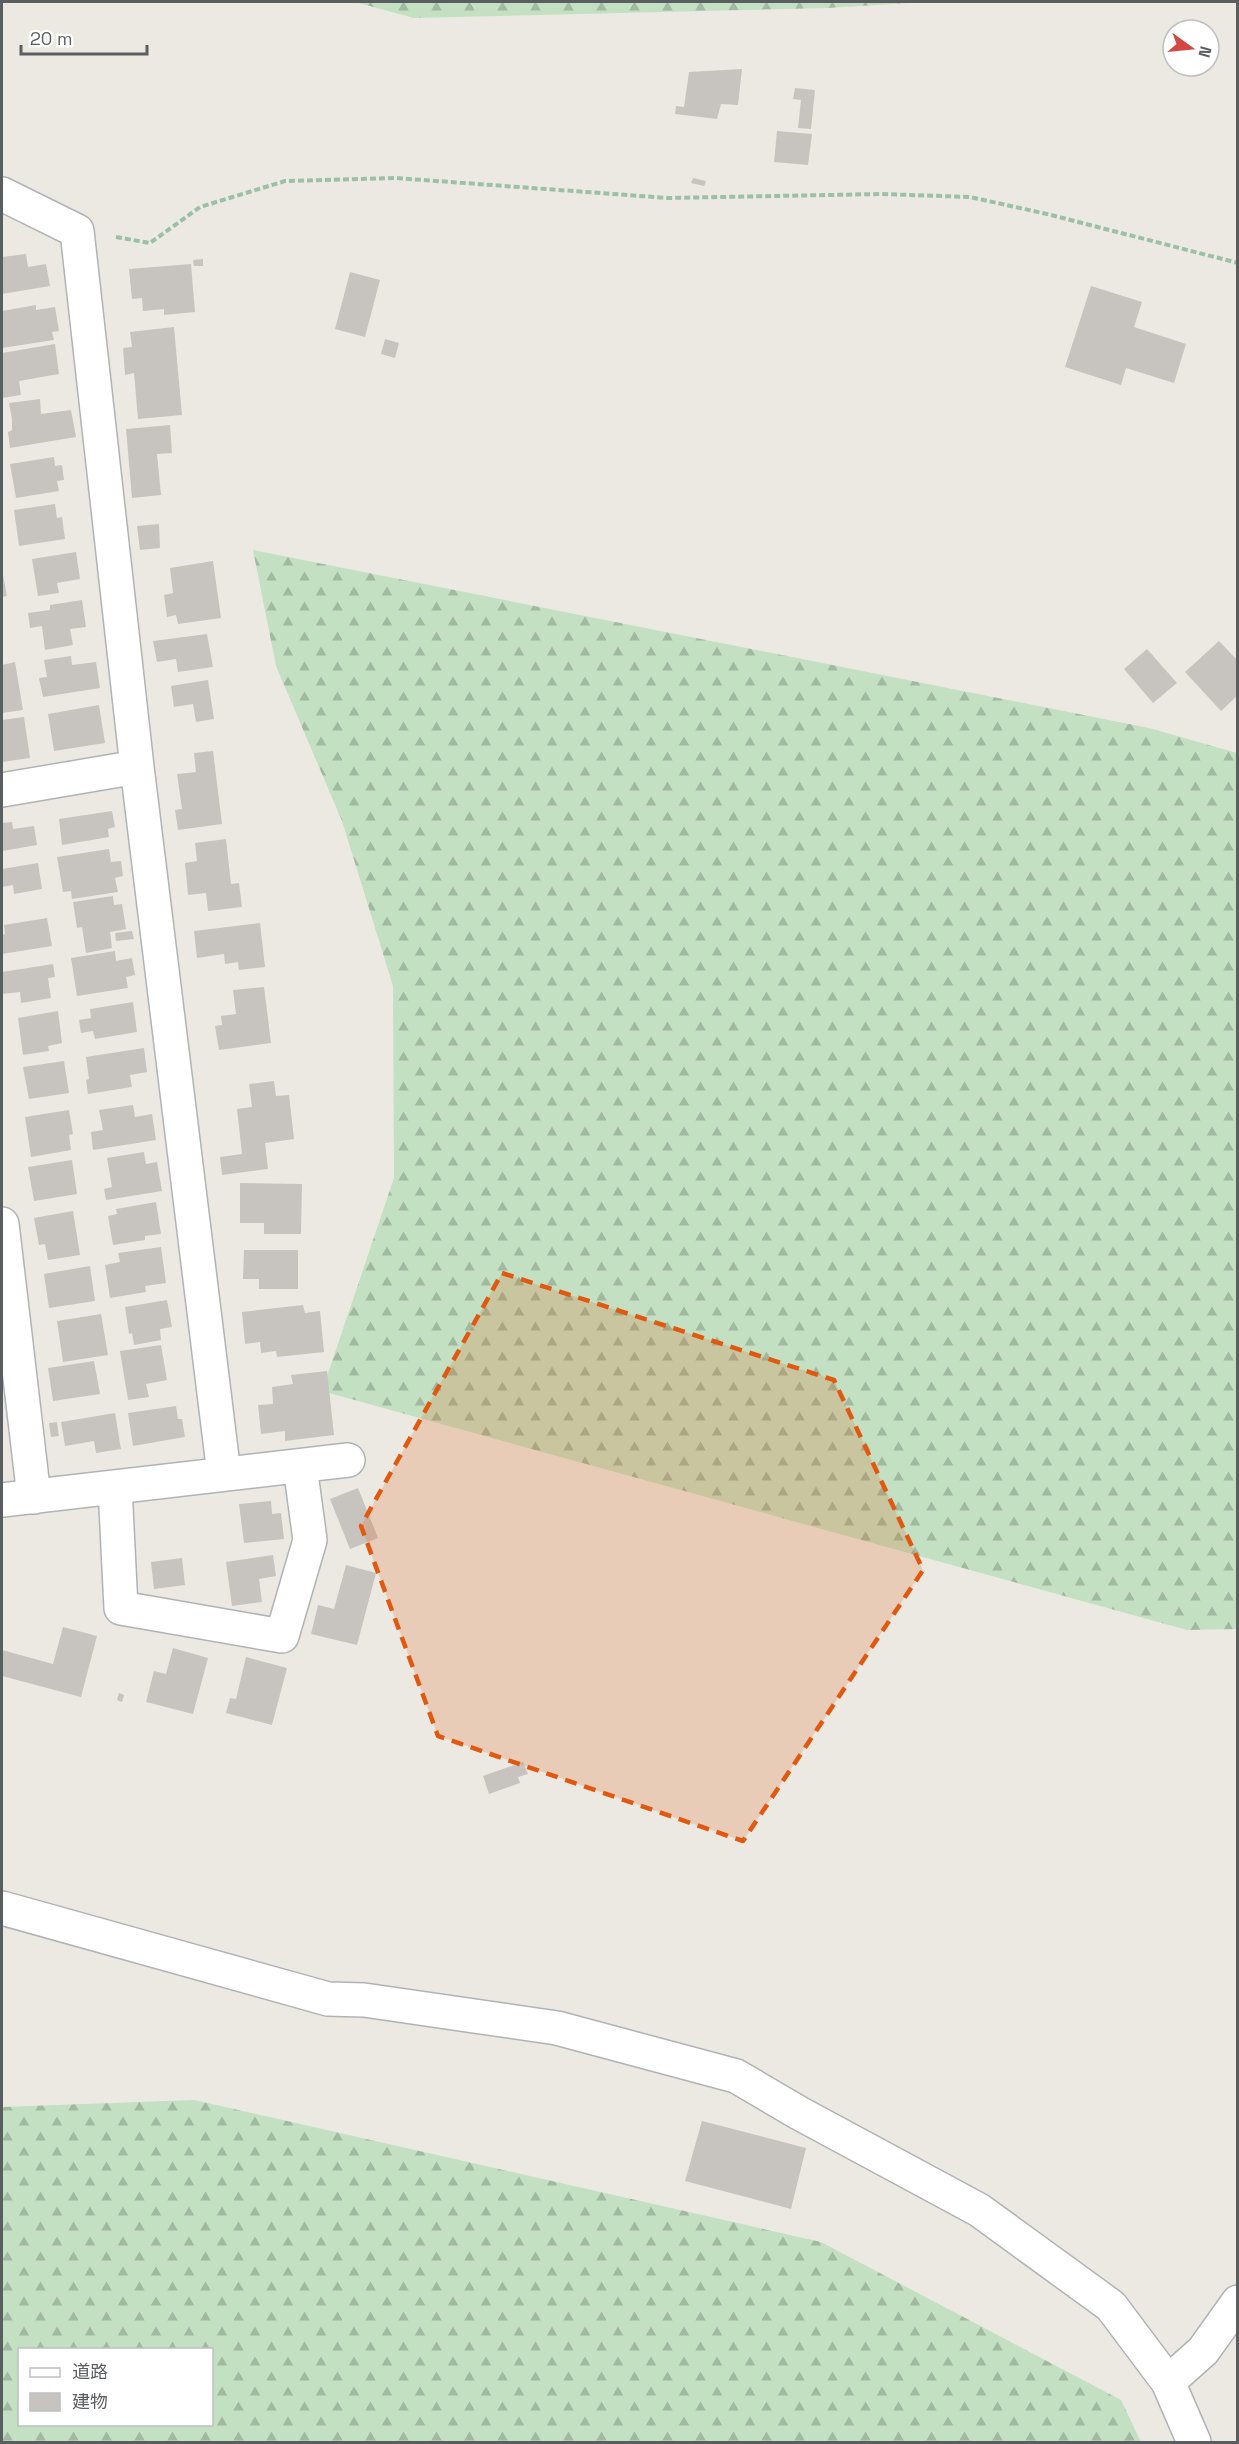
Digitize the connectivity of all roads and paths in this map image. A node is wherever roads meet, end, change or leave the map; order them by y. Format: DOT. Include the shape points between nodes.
graph roads {
  1 [pos="2,194"];
  2 [pos="77,231"];
  3 [pos="1238,263"];
  4 [pos="137,767"];
  5 [pos="2,790"];
  6 [pos="2,1224"];
  7 [pos="348,1460"];
  8 [pos="300,1466"];
  9 [pos="224,1474"];
  10 [pos="115,1487"];
  11 [pos="34,1497"];
  12 [pos="2,1500"];
  13 [pos="2,1908"];
  14 [pos="1238,2302"];
  15 [pos="1168,2382"];
  16 [pos="1194,2442"];
  1 -- 2 [label="street"];
  2 -- 3 [label="path" via="150,243 200,207 285,181 396,178 668,198 881,194 970,197"];
  2 -- 4 [label="street"];
  4 -- 5 [label="street"];
  4 -- 9 [label="street"];
  6 -- 11 [label="street"];
  7 -- 8 [label="street"];
  8 -- 9 [label="street"];
  8 -- 10 [label="street" via="310,1540 282,1636 121,1608"];
  9 -- 10 [label="street"];
  10 -- 11 [label="street"];
  11 -- 12 [label="street"];
  13 -- 15 [label="street" via="328,1999 364,2000 557,2028 736,2076 979,2210 1111,2306"];
  14 -- 15 [label="street" via="1203,2351"];
  15 -- 16 [label="street"];
}
